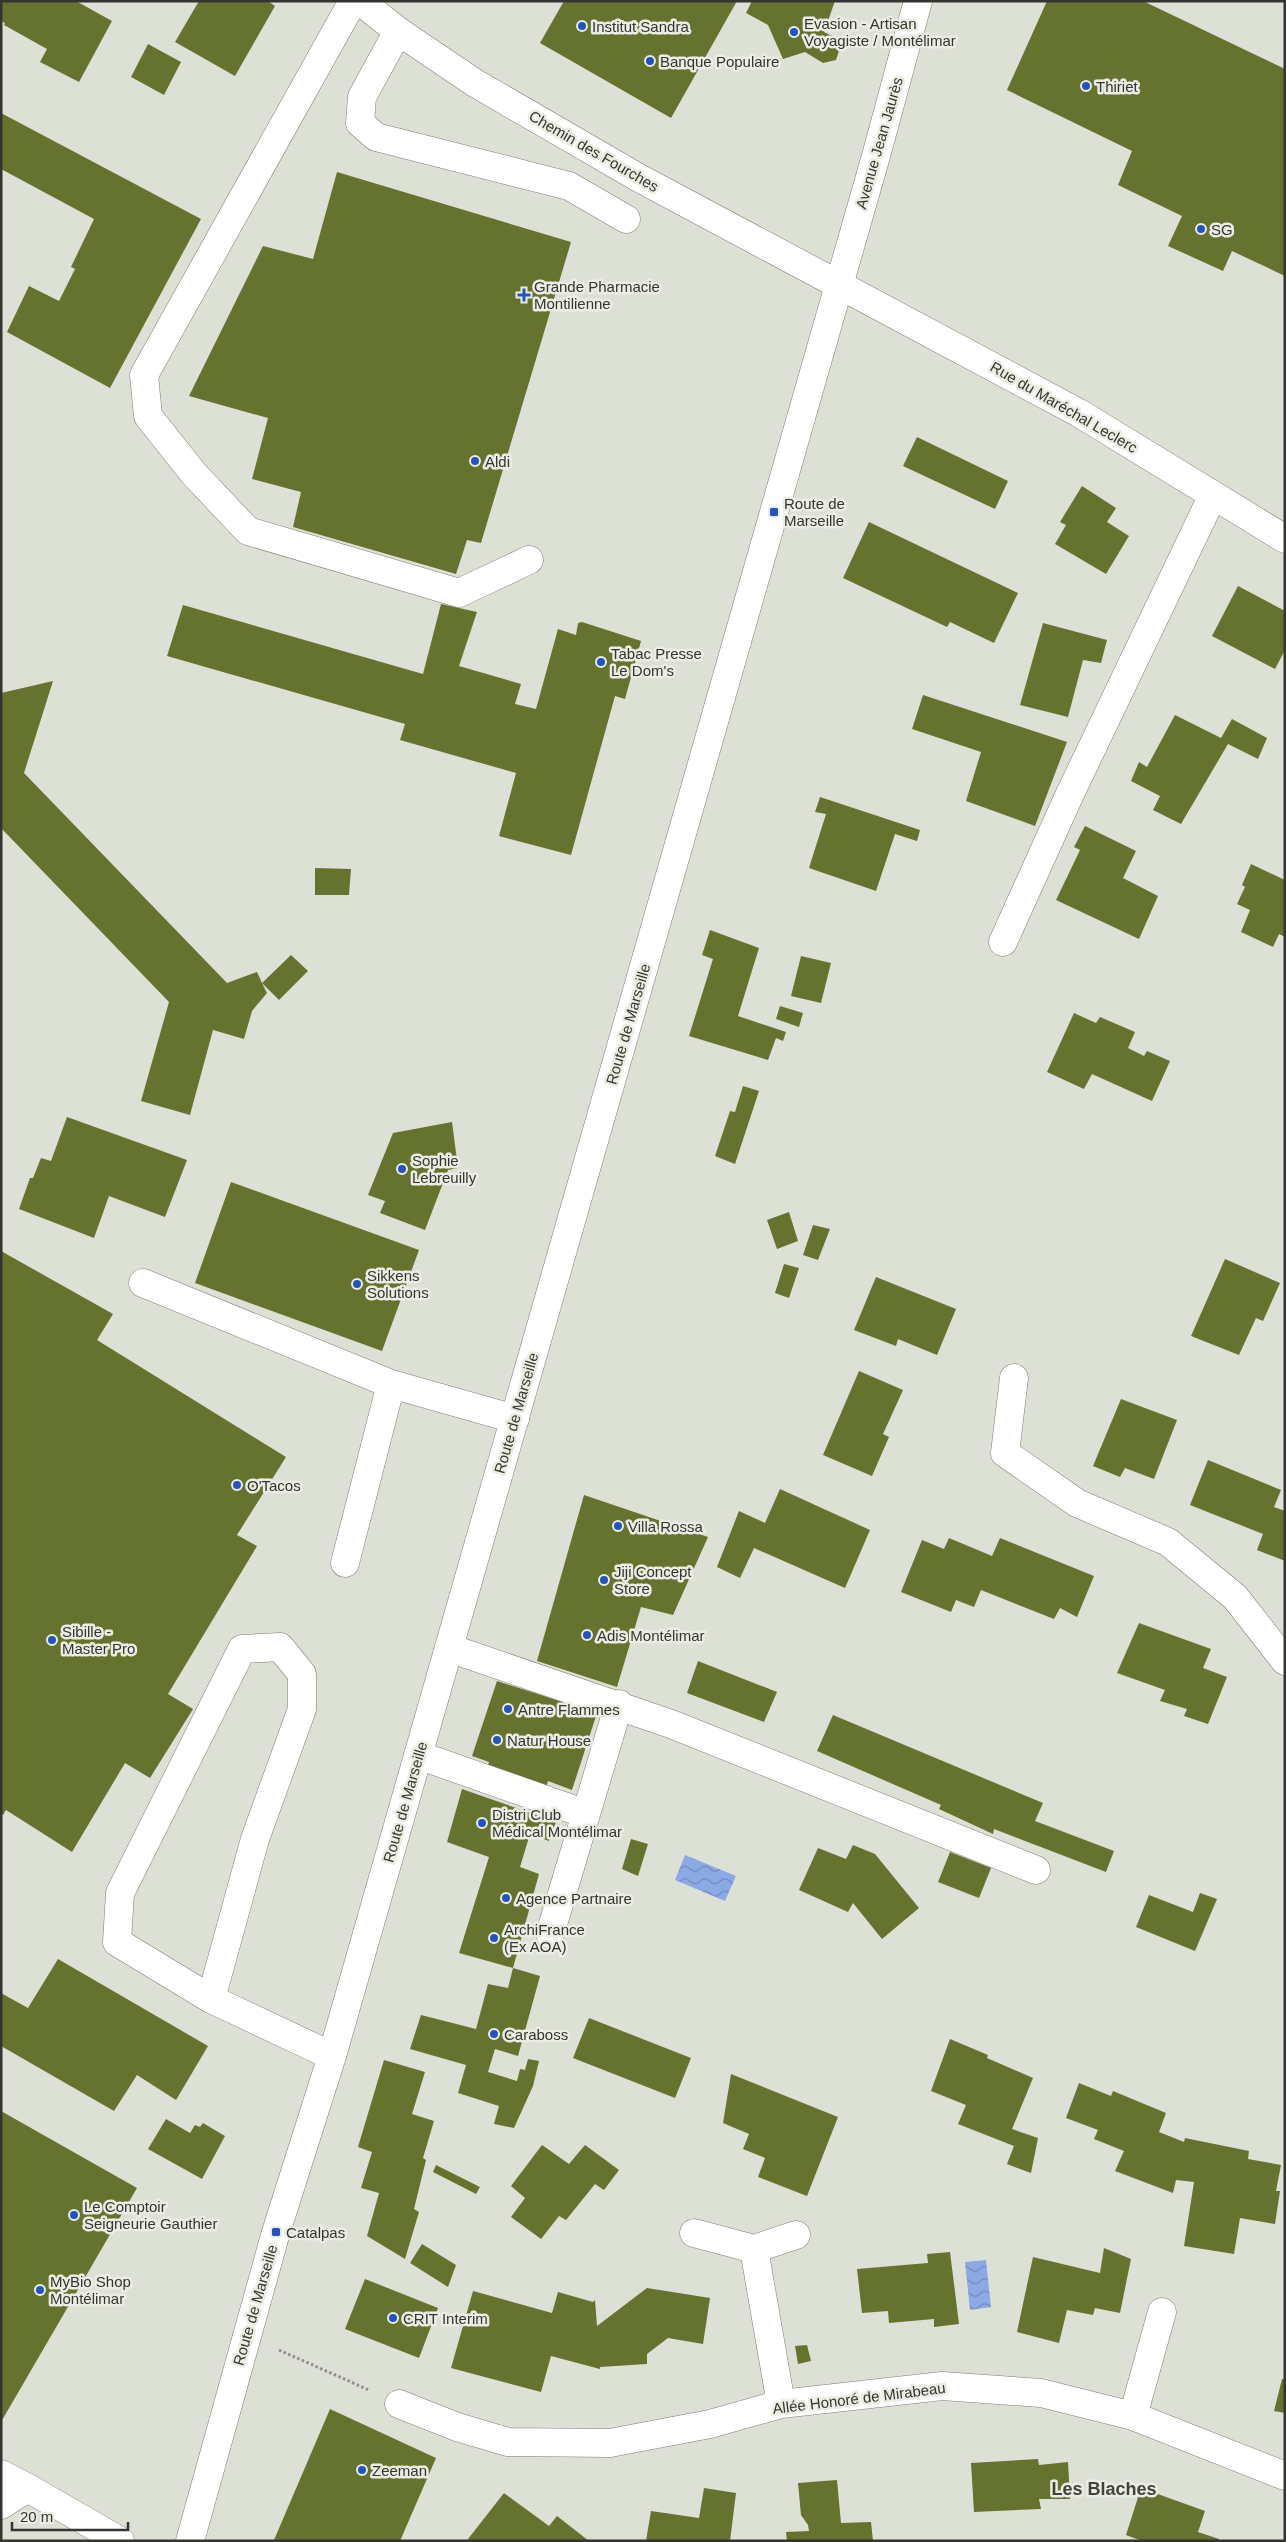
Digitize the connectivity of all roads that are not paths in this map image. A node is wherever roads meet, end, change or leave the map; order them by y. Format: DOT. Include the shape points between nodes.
graph roads {
  1 [pos="353,1"];
  2 [pos="360,1"];
  3 [pos="918,1"];
  4 [pos="398,31"];
  5 [pos="626,219"];
  6 [pos="839,284"];
  7 [pos="1213,495"];
  8 [pos="1285,539"];
  9 [pos="529,560"];
  10 [pos="1003,942"];
  11 [pos="142,1283"];
  12 [pos="1014,1378"];
  13 [pos="391,1384"];
  14 [pos="515,1419"];
  15 [pos="345,1563"];
  16 [pos="449,1648"];
  17 [pos="1285,1661"];
  18 [pos="619,1704"];
  19 [pos="418,1756"];
  20 [pos="586,1814"];
  21 [pos="1036,1870"];
  22 [pos="550,1934"];
  23 [pos="211,1998"];
  24 [pos="332,2056"];
  25 [pos="694,2234"];
  26 [pos="796,2234"];
  27 [pos="754,2249"];
  28 [pos="1162,2312"];
  29 [pos="399,2404"];
  30 [pos="781,2404"];
  31 [pos="1133,2416"];
  32 [pos="1,2474"];
  33 [pos="1285,2476"];
  34 [pos="28,2488"];
  35 [pos="1,2506"];
  36 [pos="120,2541"];
  37 [pos="190,2541"];
  1 -- 9 [label="main road" via="144,374 148,416 194,474 248,530 459,593"];
  2 -- 4 [label="main road, Chemin des Fourches"];
  3 -- 6 [label="main road, Avenue Jean Jaurès"];
  4 -- 5 [label="main road" via="362,97 360,124 376,137 569,186"];
  4 -- 6 [label="main road, Chemin des Fourches" via="474,83 639,178"];
  6 -- 7 [label="main road, Rue du Maréchal Leclerc" via="1079,413"];
  6 -- 14 [label="main road, Route de Marseille"];
  7 -- 8 [label="main road, Rue du Maréchal Leclerc"];
  7 -- 10 [label="main road"];
  11 -- 13 [label="main road"];
  12 -- 17 [label="main road" via="1005,1453 1077,1503 1168,1542 1236,1597"];
  13 -- 14 [label="main road"];
  13 -- 15 [label="main road"];
  14 -- 16 [label="main road, Route de Marseille"];
  16 -- 18 [label="main road"];
  16 -- 19 [label="main road, Route de Marseille"];
  18 -- 20 [label="main road"];
  18 -- 21 [label="main road"];
  19 -- 20 [label="main road"];
  19 -- 24 [label="main road, Route de Marseille"];
  20 -- 22 [label="main road"];
  23 -- 23 [label="main road" via="117,1942 120,1893 242,1649 280,1647 302,1674 302,1709 254,1839"];
  23 -- 24 [label="main road"];
  24 -- 37 [label="main road, Route de Marseille" via="276,2232"];
  25 -- 27 [label="main road"];
  26 -- 27 [label="main road"];
  27 -- 30 [label="main road"];
  28 -- 31 [label="main road"];
  29 -- 30 [label="main road, Allée Honoré de Mirabeau" via="457,2428 508,2442 610,2443 710,2424"];
  30 -- 31 [label="main road, Allée Honoré de Mirabeau" via="942,2386 1041,2393"];
  31 -- 33 [label="main road, Allée Honoré de Mirabeau"];
  32 -- 34 [label="main road"];
  34 -- 35 [label="main road"];
  34 -- 36 [label="main road"];
}
